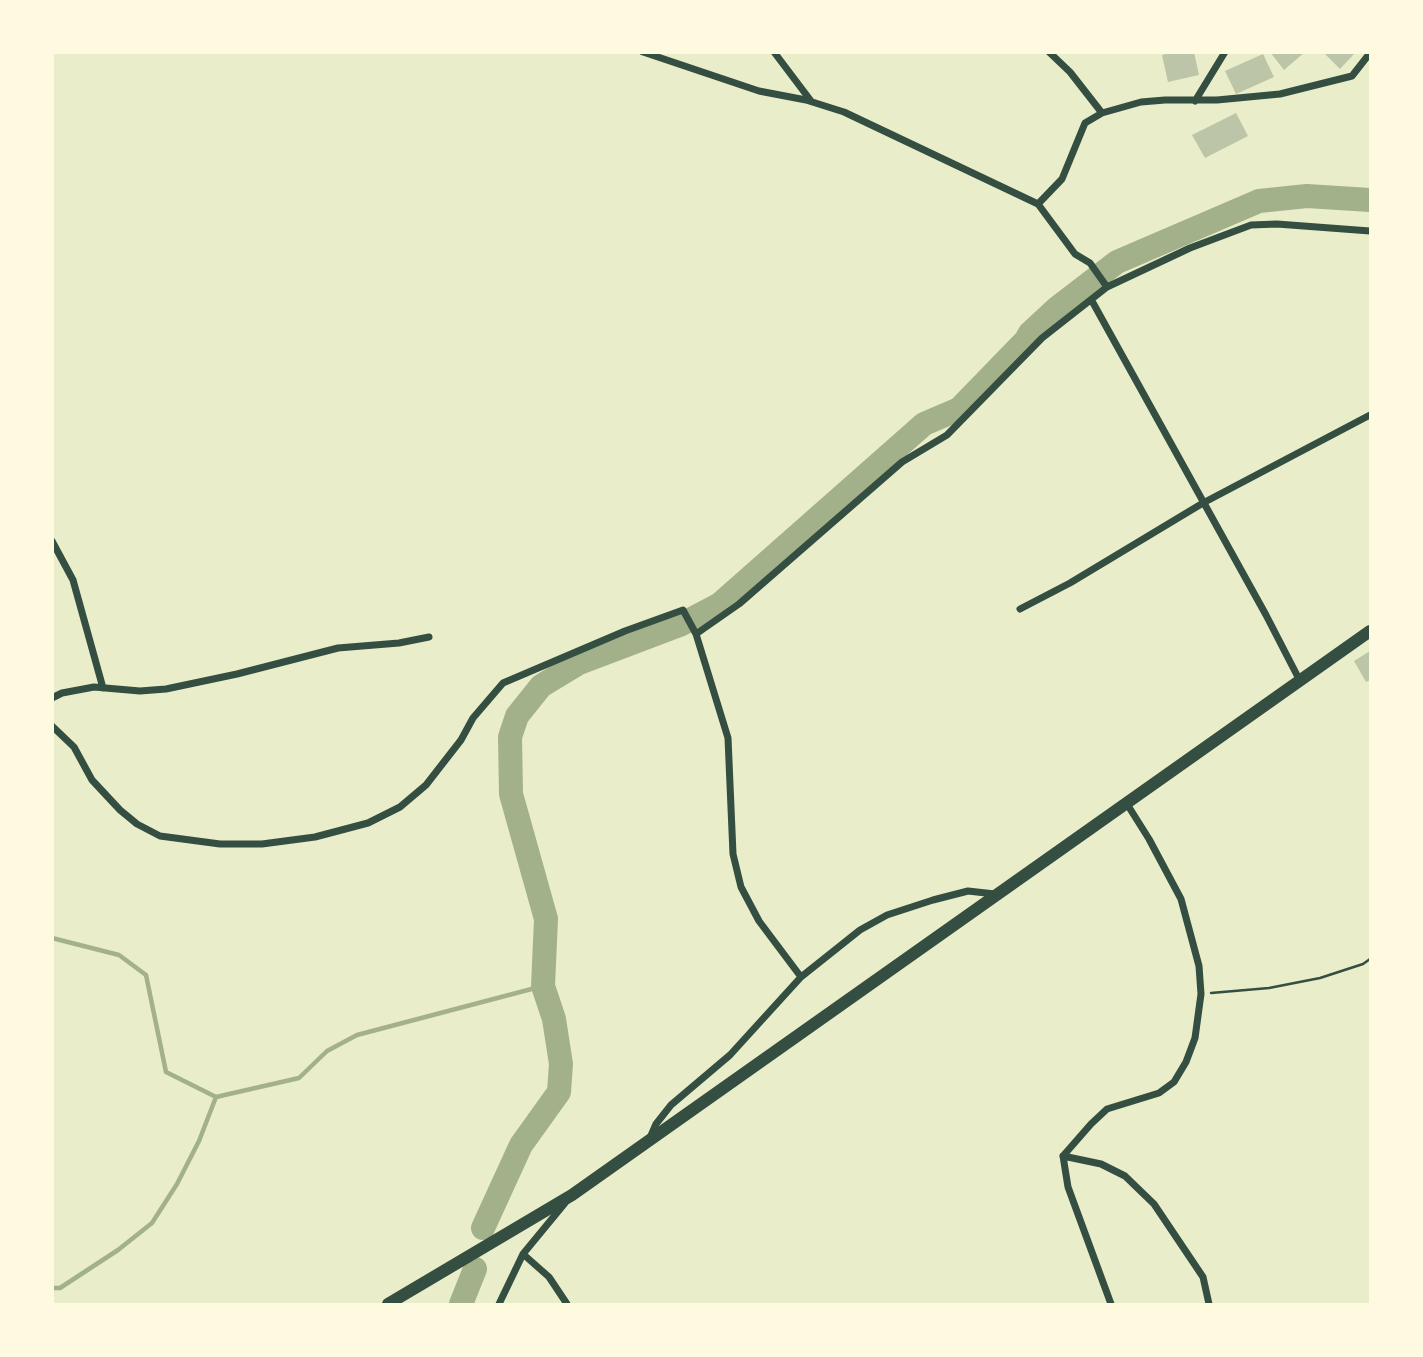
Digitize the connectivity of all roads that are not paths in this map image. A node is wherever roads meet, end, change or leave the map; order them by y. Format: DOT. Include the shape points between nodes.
graph roads {
  1 [pos="643,52"];
  2 [pos="774,52"];
  3 [pos="1049,52"];
  4 [pos="1225,52"];
  5 [pos="1370,54"];
  6 [pos="1195,101"];
  7 [pos="812,102"];
  8 [pos="1102,113"];
  9 [pos="1038,204"];
  10 [pos="1370,231"];
  11 [pos="1107,287"];
  12 [pos="1092,301"];
  13 [pos="1370,415"];
  14 [pos="1203,503"];
  15 [pos="52,541"];
  16 [pos="1020,609"];
  17 [pos="694,630"];
  18 [pos="1370,631"];
  19 [pos="429,637"];
  20 [pos="1300,681"];
  21 [pos="103,688"];
  22 [pos="52,698"];
  23 [pos="52,726"];
  24 [pos="1126,804"];
  25 [pos="1000,894"];
  26 [pos="801,977"];
  27 [pos="649,1142"];
  28 [pos="1063,1156"];
  29 [pos="572,1195"];
  30 [pos="523,1254"];
  31 [pos="388,1304"];
  32 [pos="499,1304"];
  33 [pos="567,1304"];
  34 [pos="1111,1304"];
  35 [pos="1209,1304"];
  1 -- 7 [label="street" via="759,91"];
  2 -- 7 [label="street"];
  3 -- 8 [label="street"];
  4 -- 6 [label="street"];
  5 -- 6 [label="street" via="1352,76 1280,94"];
  6 -- 8 [label="street" via="1141,102"];
  7 -- 9 [label="street" via="844,112"];
  8 -- 9 [label="street" via="1085,123 1062,179"];
  9 -- 11 [label="street" via="1075,254 1090,263"];
  10 -- 11 [label="street" via="1251,225"];
  11 -- 12 [label="street"];
  12 -- 14 [label="street"];
  12 -- 17 [label="street" via="1042,338 947,435 902,462 739,604"];
  13 -- 14 [label="street"];
  14 -- 16 [label="street"];
  14 -- 20 [label="street"];
  15 -- 21 [label="street" via="73,580"];
  17 -- 23 [label="street" via="683,610 503,683 426,785 400,807 368,823 314,837 232,845 160,836 120,810 92,780 74,747"];
  17 -- 26 [label="street" via="728,738 733,854 741,887"];
  18 -- 20 [label="main road"];
  19 -- 21 [label="street" via="338,648 166,689"];
  20 -- 24 [label="main road"];
  21 -- 22 [label="street"];
  24 -- 25 [label="main road"];
  24 -- 28 [label="street" via="1181,899 1199,966 1201,994 1195,1038 1174,1082 1159,1093 1107,1109"];
  25 -- 26 [label="street" via="968,891 887,915 860,930"];
  25 -- 27 [label="main road"];
  26 -- 27 [label="street" via="730,1055 671,1105"];
  27 -- 29 [label="main road"];
  28 -- 34 [label="street" via="1068,1187"];
  28 -- 35 [label="street" via="1101,1164 1125,1176 1154,1204 1203,1277"];
  29 -- 30 [label="street"];
  29 -- 31 [label="main road"];
  30 -- 32 [label="street"];
  30 -- 33 [label="street" via="549,1277"];
}
